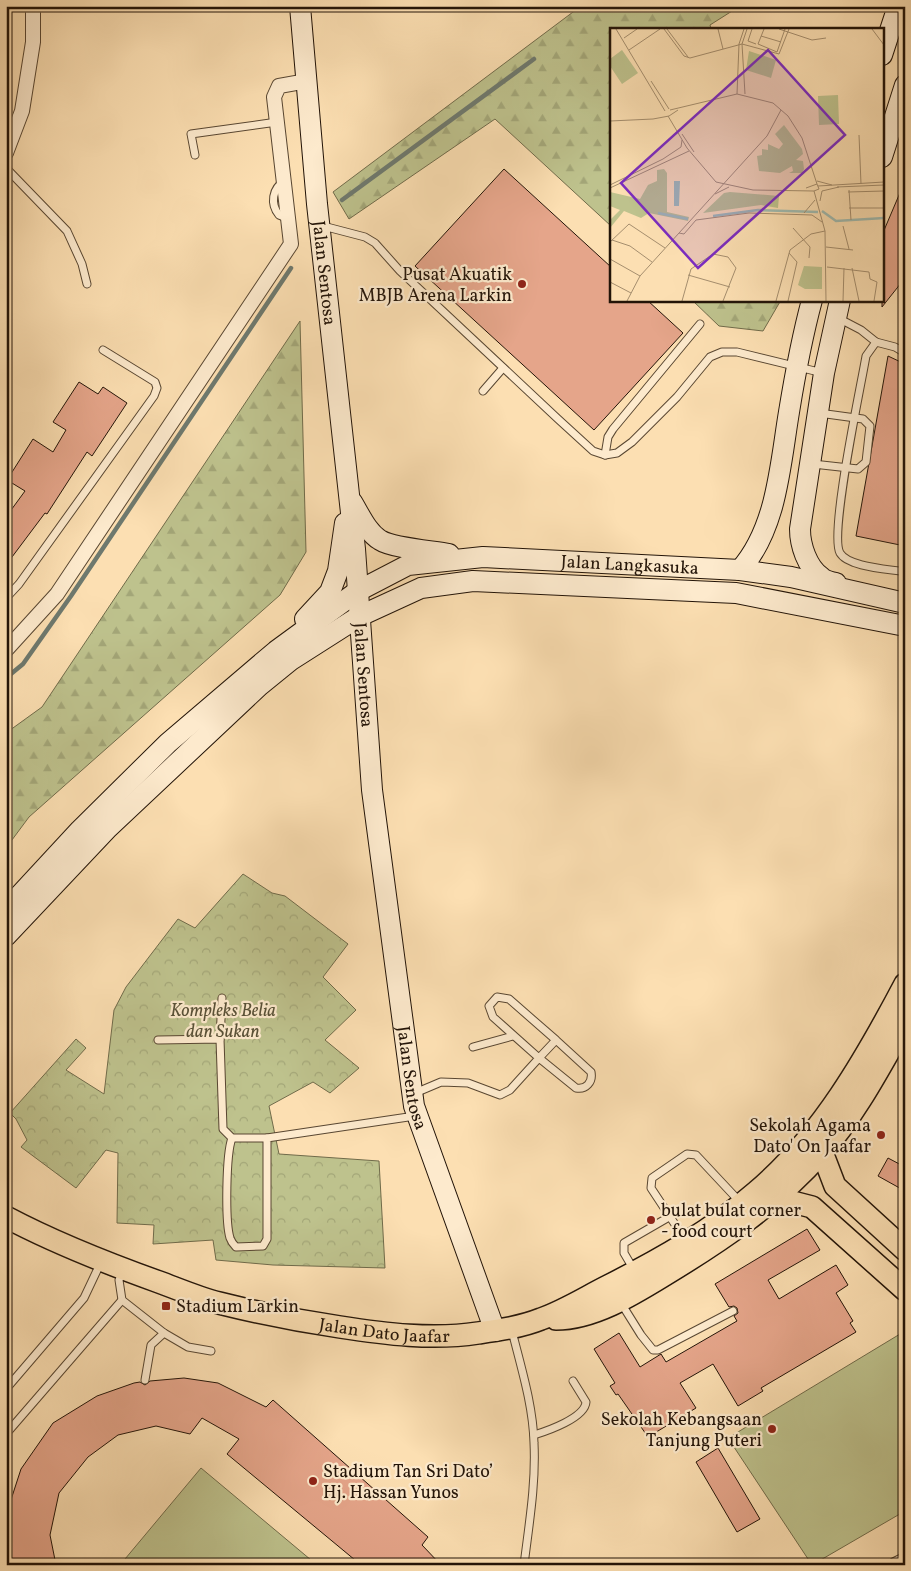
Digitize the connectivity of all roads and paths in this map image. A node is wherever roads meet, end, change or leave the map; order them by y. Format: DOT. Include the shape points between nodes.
graph roads {
  1 [pos="33,6"];
  2 [pos="300,6"];
  3 [pos="898,6"];
  4 [pos="884,49"];
  5 [pos="307,81"];
  6 [pos="905,85"];
  7 [pos="277,122"];
  8 [pos="884,151"];
  9 [pos="6,153"];
  10 [pos="195,155"];
  11 [pos="6,168"];
  12 [pos="320,226"];
  13 [pos="87,284"];
  14 [pos="812,301"];
  15 [pos="838,308"];
  16 [pos="700,324"];
  17 [pos="876,342"];
  18 [pos="103,350"];
  19 [pos="905,352"];
  20 [pos="796,367"];
  21 [pos="503,368"];
  22 [pos="824,373"];
  23 [pos="483,391"];
  24 [pos="819,412"];
  25 [pos="855,418"];
  26 [pos="605,455"];
  27 [pos="811,464"];
  28 [pos="846,467"];
  29 [pos="349,496"];
  30 [pos="466,558"];
  31 [pos="740,570"];
  32 [pos="905,572"];
  33 [pos="358,591"];
  34 [pos="861,594"];
  35 [pos="6,598"];
  36 [pos="905,603"];
  37 [pos="360,616"];
  38 [pos="905,626"];
  39 [pos="6,650"];
  40 [pos="276,651"];
  41 [pos="6,910"];
  42 [pos="6,936"];
  43 [pos="905,984"];
  44 [pos="222,998"];
  45 [pos="905,1023"];
  46 [pos="513,1036"];
  47 [pos="220,1039"];
  48 [pos="158,1040"];
  49 [pos="556,1040"];
  50 [pos="474,1047"];
  51 [pos="539,1058"];
  52 [pos="413,1094"];
  53 [pos="417,1116"];
  54 [pos="232,1138"];
  55 [pos="266,1138"];
  56 [pos="822,1152"];
  57 [pos="777,1198"];
  58 [pos="742,1204"];
  59 [pos="669,1217"];
  60 [pos="11,1222"];
  61 [pos="688,1243"];
  62 [pos="905,1250"];
  63 [pos="101,1260"];
  64 [pos="124,1269"];
  65 [pos="635,1273"];
  66 [pos="905,1290"];
  67 [pos="122,1300"];
  68 [pos="619,1300"];
  69 [pos="733,1311"];
  70 [pos="540,1319"];
  71 [pos="503,1329"];
  72 [pos="164,1333"];
  73 [pos="211,1352"];
  74 [pos="9,1380"];
  75 [pos="144,1380"];
  76 [pos="573,1381"];
  77 [pos="6,1389"];
  78 [pos="6,1434"];
  79 [pos="534,1435"];
  80 [pos="905,1560"];
  81 [pos="524,1565"];
  82 [pos="895,1565"];
  1 -- 9 [label="street" via="33,42 22,111"];
  2 -- 5 [label="main road, Jalan Sentosa"];
  3 -- 4 [label="main road"];
  5 -- 7 [label="street" via="279,86 274,96"];
  5 -- 12 [label="main road, Jalan Sentosa"];
  6 -- 8 [label="main road"];
  7 -- 10 [label="lane" via="191,134"];
  7 -- 39 [label="street" via="290,219 292,240 289,248 57,594"];
  11 -- 13 [label="lane" via="67,231"];
  12 -- 21 [label="lane" via="365,237 375,243 400,271"];
  12 -- 29 [label="main road, Jalan Sentosa"];
  14 -- 20 [label="main road"];
  15 -- 17 [label="lane"];
  15 -- 22 [label="main road"];
  16 -- 26 [label="lane" via="613,429"];
  17 -- 19 [label="lane"];
  17 -- 25 [label="lane" via="866,356"];
  18 -- 35 [label="lane" via="155,382 154,396"];
  20 -- 22 [label="lane"];
  20 -- 26 [label="lane" via="737,352 722,352 710,358 632,442 618,452"];
  20 -- 31 [label="main road" via="767,527"];
  21 -- 23 [label="lane"];
  21 -- 26 [label="lane" via="594,451"];
  22 -- 24 [label="main road"];
  24 -- 25 [label="lane"];
  24 -- 27 [label="main road"];
  25 -- 28 [label="lane"];
  25 -- 28 [label="lane" via="863,419 870,426 866,462 858,469"];
  27 -- 28 [label="lane"];
  27 -- 34 [label="main road" via="800,542 820,577"];
  28 -- 32 [label="lane" via="837,538 840,553 849,562"];
  29 -- 30 [label="main road" via="364,523 380,540"];
  29 -- 33 [label="main road, Jalan Sentosa"];
  29 -- 40 [label="main road" via="338,571 330,592"];
  30 -- 31 [label="main road, Jalan Langkasuka"];
  30 -- 33 [label="main road, Jalan Langkasuka" via="408,565"];
  31 -- 34 [label="main road, Jalan Langkasuka" via="792,577"];
  33 -- 37 [label="main road, Jalan Sentosa"];
  33 -- 40 [label="main road, Jalan Langkasuka"];
  34 -- 36 [label="main road, Jalan Langkasuka"];
  37 -- 38 [label="main road" via="421,588 473,581 736,594"];
  37 -- 42 [label="main road" via="291,660 260,686 108,828"];
  37 -- 52 [label="main road, Jalan Sentosa" via="372,790"];
  40 -- 41 [label="main road" via="168,743 80,830"];
  43 -- 58 [label="main road, Jalan Dato Jaafar" via="853,1075 822,1120 786,1162"];
  44 -- 47 [label="lane"];
  45 -- 56 [label="main road, Jalan Dato Jaafar" via="870,1084"];
  46 -- 49 [label="lane" via="490,1014 490,1006 497,997 509,999"];
  46 -- 50 [label="lane"];
  46 -- 51 [label="lane"];
  47 -- 48 [label="lane"];
  47 -- 54 [label="lane" via="223,1129"];
  49 -- 51 [label="lane"];
  49 -- 51 [label="lane" via="591,1072 588,1086 580,1089 572,1086"];
  51 -- 52 [label="lane" via="510,1090 500,1095 468,1083 440,1082"];
  52 -- 53 [label="main road, Jalan Sentosa"];
  53 -- 55 [label="lane"];
  53 -- 71 [label="main road, Jalan Sentosa"];
  54 -- 55 [label="lane"];
  54 -- 55 [label="lane" via="228,1146 227,1182 230,1239 236,1247 263,1246 268,1239"];
  56 -- 57 [label="main road, Jalan Dato Jaafar"];
  56 -- 62 [label="main road" via="835,1186"];
  57 -- 66 [label="main road" via="812,1207"];
  57 -- 68 [label="main road, Jalan Dato Jaafar" via="720,1241 643,1289"];
  58 -- 59 [label="lane" via="702,1160 687,1154 650,1182"];
  58 -- 61 [label="main road, Jalan Dato Jaafar"];
  59 -- 61 [label="lane"];
  59 -- 65 [label="lane" via="624,1243 624,1253"];
  60 -- 63 [label="main road, Jalan Dato Jaafar"];
  61 -- 65 [label="main road, Jalan Dato Jaafar"];
  63 -- 64 [label="main road, Jalan Dato Jaafar"];
  63 -- 74 [label="lane" via="84,1298"];
  64 -- 67 [label="lane" via="119,1280"];
  64 -- 71 [label="main road, Jalan Dato Jaafar" via="216,1302 306,1322 414,1335"];
  65 -- 70 [label="main road, Jalan Dato Jaafar"];
  67 -- 72 [label="lane"];
  67 -- 78 [label="lane"];
  68 -- 69 [label="lane" via="653,1350"];
  68 -- 70 [label="main road, Jalan Dato Jaafar" via="574,1319"];
  70 -- 71 [label="main road, Jalan Dato Jaafar"];
  71 -- 79 [label="lane" via="529,1401"];
  72 -- 73 [label="lane" via="188,1347"];
  72 -- 75 [label="lane" via="150,1345"];
  74 -- 77 [label="lane"];
  76 -- 79 [label="lane" via="586,1402 584,1410 556,1428"];
  79 -- 81 [label="lane" via="534,1482"];
  80 -- 82 [label="street"];
}
